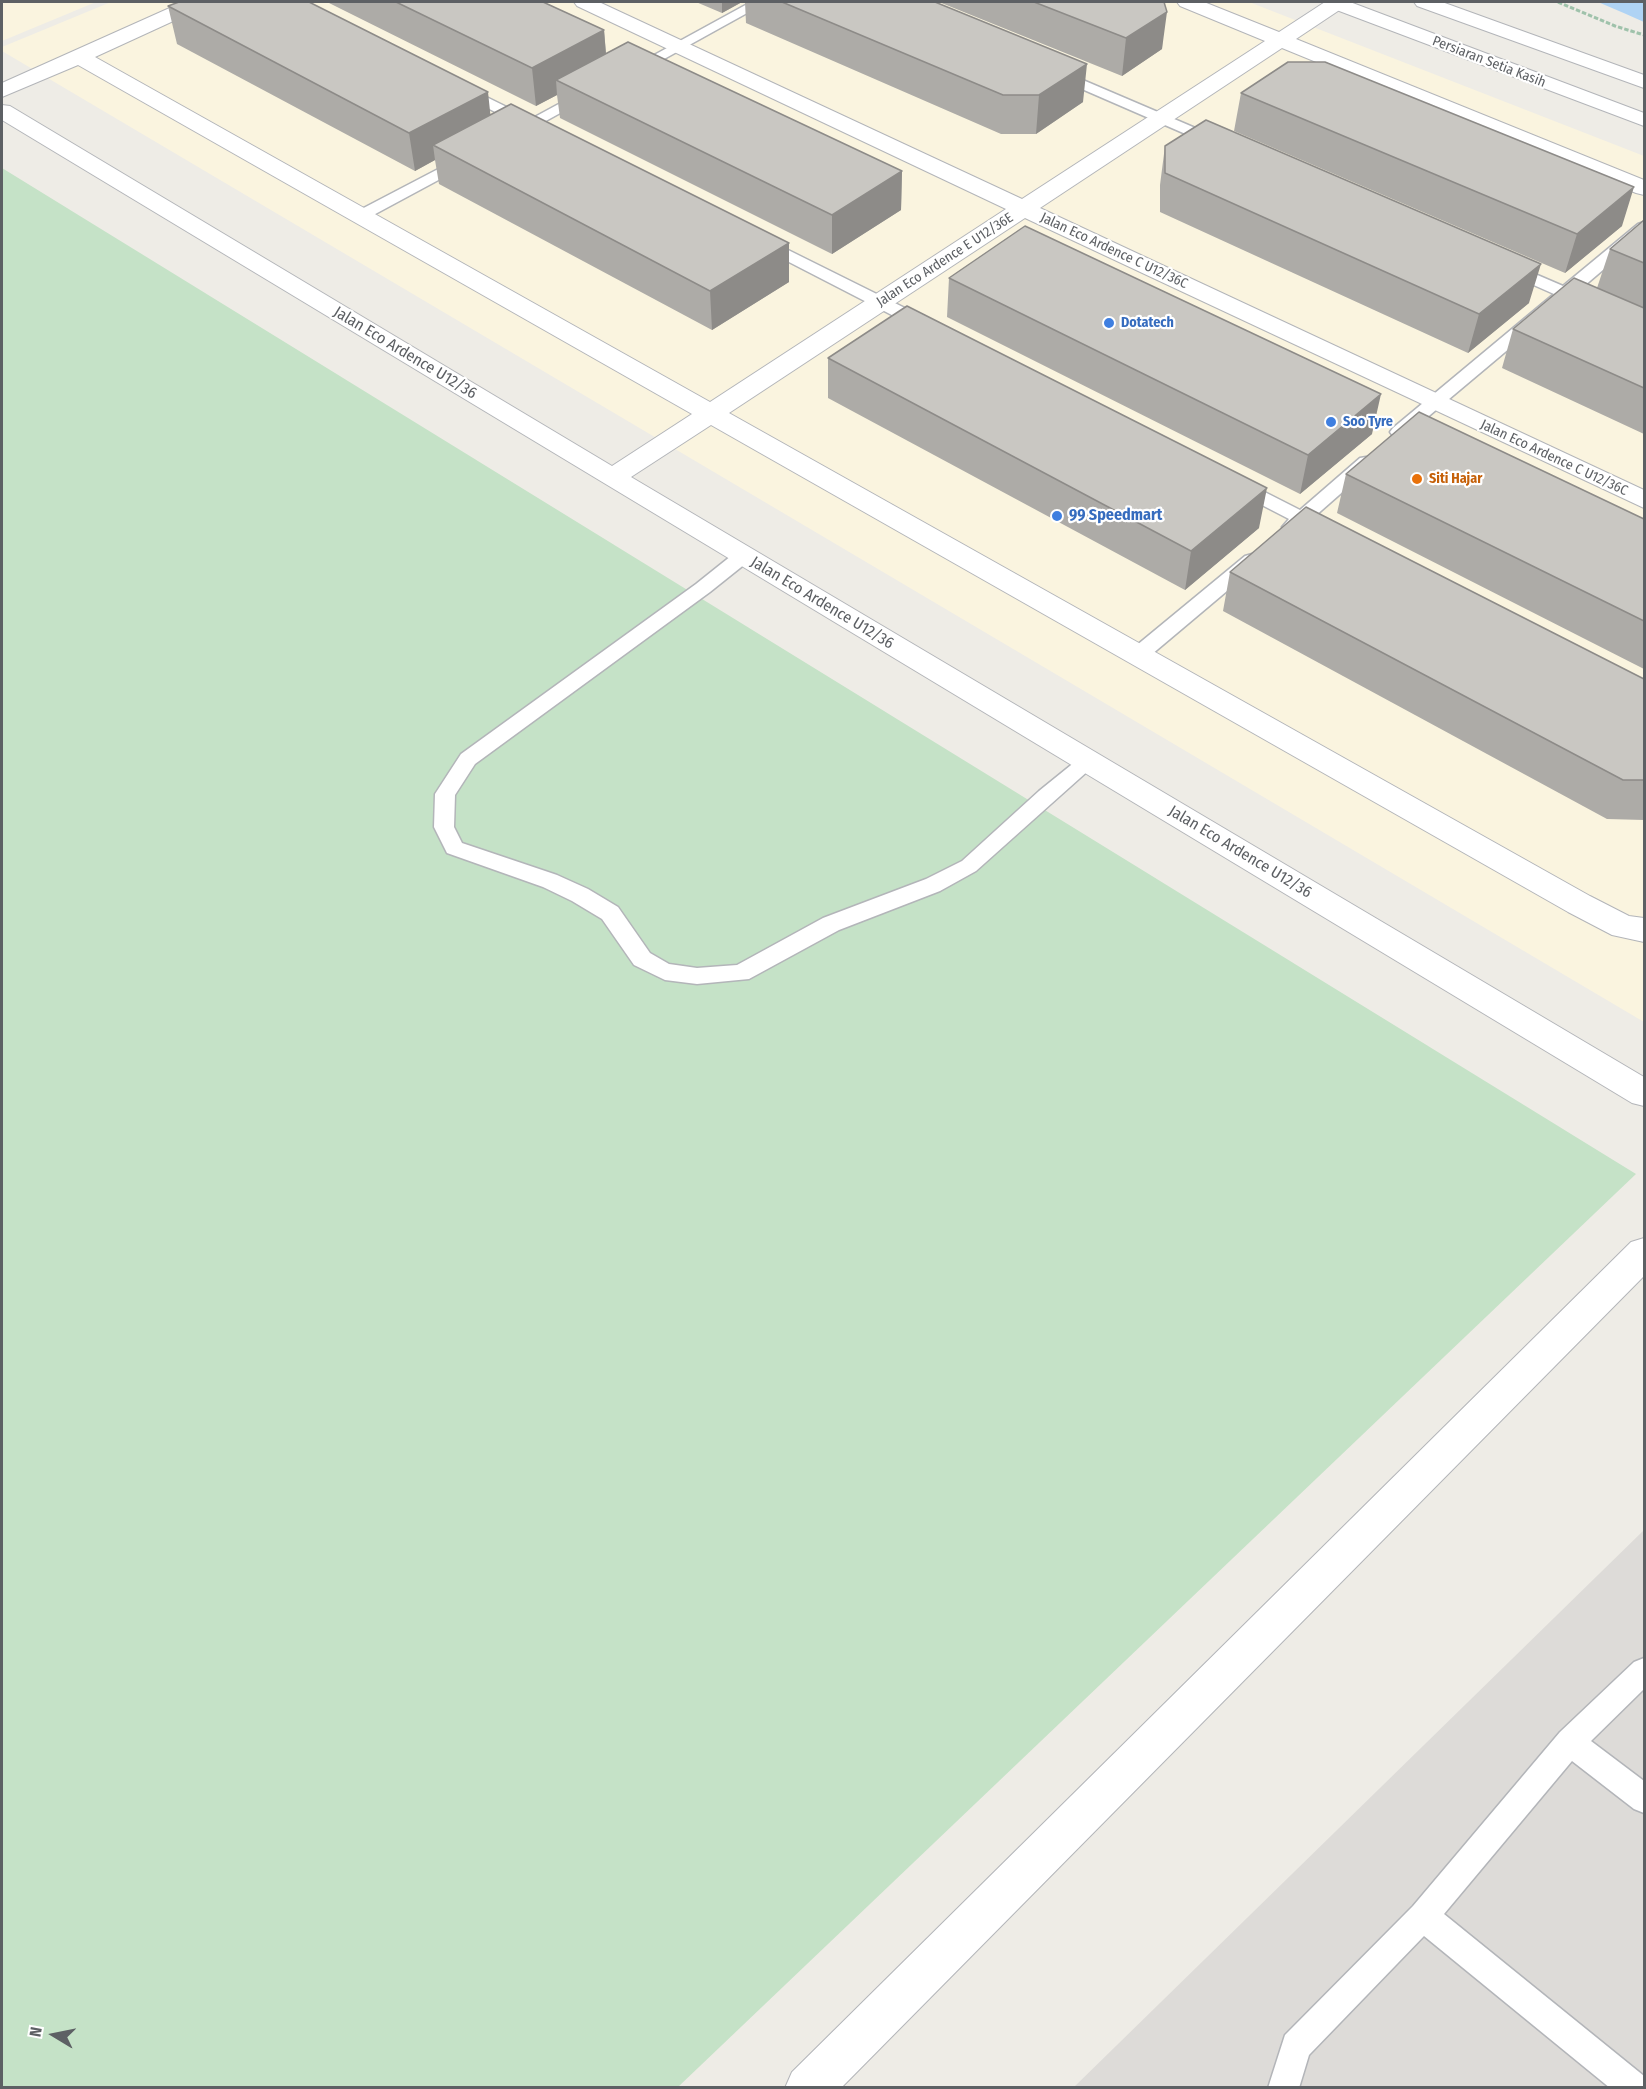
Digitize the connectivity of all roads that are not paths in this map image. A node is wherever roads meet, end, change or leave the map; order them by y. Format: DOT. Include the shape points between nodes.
graph roads {
  1 [pos="199,2"];
  2 [pos="584,2"];
  3 [pos="760,2"];
  4 [pos="1187,2"];
  5 [pos="1335,2"];
  6 [pos="1424,2"];
  7 [pos="1280,40"];
  8 [pos="678,46"];
  9 [pos="78,56"];
  10 [pos="1042,67"];
  11 [pos="615,79"];
  12 [pos="447,82"];
  13 [pos="1644,82"];
  14 [pos="2,91"];
  15 [pos="594,91"];
  16 [pos="2,111"];
  17 [pos="1161,118"];
  18 [pos="1644,120"];
  19 [pos="531,124"];
  20 [pos="552,135"];
  21 [pos="501,140"];
  22 [pos="1226,147"];
  23 [pos="481,151"];
  24 [pos="1644,188"];
  25 [pos="1024,208"];
  26 [pos="360,216"];
  27 [pos="1644,227"];
  28 [pos="743,232"];
  29 [pos="1488,260"];
  30 [pos="1565,293"];
  31 [pos="880,302"];
  32 [pos="1644,327"];
  33 [pos="944,335"];
  34 [pos="1434,401"];
  35 [pos="711,414"];
  36 [pos="1218,475"];
  37 [pos="612,478"];
  38 [pos="1644,500"];
  39 [pos="1302,518"];
  40 [pos="1333,534"];
  41 [pos="743,556"];
  42 [pos="1138,656"];
  43 [pos="1088,762"];
  44 [pos="1644,930"];
  45 [pos="1644,1093"];
  46 [pos="1644,1253"];
  47 [pos="1644,1671"];
  48 [pos="1570,1742"];
  49 [pos="1644,1799"];
  50 [pos="1423,1916"];
  51 [pos="808,2088"];
  52 [pos="1283,2088"];
  53 [pos="1635,2088"];
  1 -- 9 [label="street"];
  2 -- 8 [label="street, Jalan Eco Ardence C U12/36C"];
  3 -- 8 [label="lane"];
  4 -- 7 [label="street"];
  5 -- 7 [label="street, Jalan Eco Ardence E U12/36E"];
  5 -- 18 [label="street, Persiaran Setia Kasih"];
  6 -- 13 [label="street, Persiaran Setia Kasih"];
  7 -- 17 [label="street, Jalan Eco Ardence E U12/36E"];
  7 -- 24 [label="street"];
  8 -- 11 [label="lane"];
  8 -- 25 [label="street, Jalan Eco Ardence C U12/36C"];
  9 -- 14 [label="street"];
  9 -- 26 [label="street"];
  10 -- 17 [label="lane"];
  12 -- 19 [label="lane"];
  15 -- 19 [label="lane"];
  16 -- 37 [label="street, Jalan Eco Ardence U12/36"];
  17 -- 22 [label="lane"];
  17 -- 25 [label="street, Jalan Eco Ardence E U12/36E"];
  19 -- 20 [label="lane"];
  19 -- 21 [label="lane"];
  23 -- 26 [label="lane"];
  25 -- 31 [label="street, Jalan Eco Ardence E U12/36E"];
  25 -- 34 [label="street, Jalan Eco Ardence C U12/36C"];
  26 -- 35 [label="street"];
  27 -- 30 [label="lane"];
  28 -- 31 [label="lane"];
  29 -- 30 [label="lane"];
  30 -- 32 [label="lane"];
  30 -- 34 [label="lane"];
  31 -- 33 [label="lane"];
  31 -- 35 [label="street, Jalan Eco Ardence E U12/36E"];
  34 -- 38 [label="street, Jalan Eco Ardence C U12/36C"];
  34 -- 39 [label="lane"];
  35 -- 37 [label="street, Jalan Eco Ardence E U12/36E"];
  35 -- 42 [label="street"];
  36 -- 39 [label="lane"];
  37 -- 41 [label="street, Jalan Eco Ardence U12/36"];
  39 -- 40 [label="lane"];
  39 -- 42 [label="lane"];
  41 -- 43 [label="street, Jalan Eco Ardence U12/36"];
  41 -- 43 [label="lane" via="468,759 445,794 444,827 454,848 580,895 610,913 642,959 665,972 697,976 741,972 831,924 933,885 969,866"];
  42 -- 44 [label="street" via="1579,904 1623,927"];
  43 -- 45 [label="street, Jalan Eco Ardence U12/36"];
  46 -- 51 [label="street"];
  47 -- 48 [label="lane"];
  48 -- 49 [label="lane"];
  48 -- 50 [label="lane"];
  50 -- 52 [label="lane" via="1296,2046"];
  50 -- 53 [label="lane"];
}
